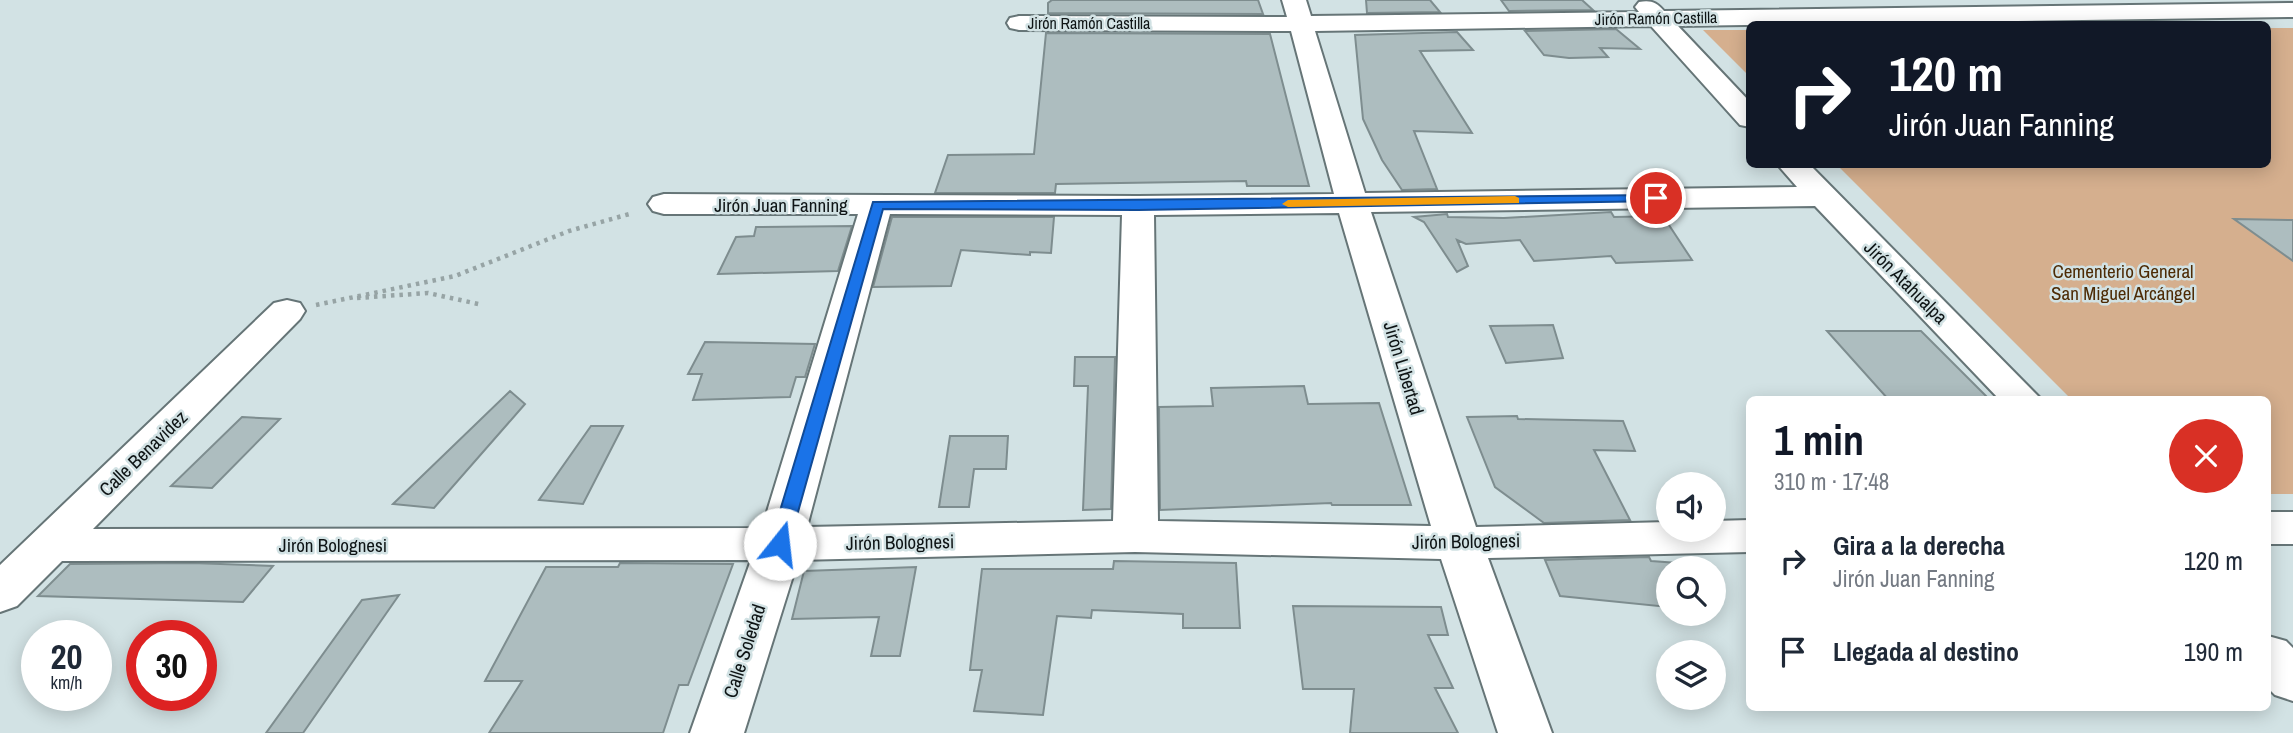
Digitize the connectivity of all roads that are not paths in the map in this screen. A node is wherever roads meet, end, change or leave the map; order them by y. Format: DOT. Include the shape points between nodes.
graph roads {
  1 [pos="1982,6"];
  2 [pos="1648,9"];
  3 [pos="2293,10"];
  4 [pos="1296,11"];
  5 [pos="1019,23"];
  6 [pos="1746,115"];
  7 [pos="1796,168"];
  8 [pos="1821,196"];
  9 [pos="1352,203"];
  10 [pos="664,204"];
  11 [pos="877,205"];
  12 [pos="1138,206"];
  13 [pos="287,311"];
  14 [pos="2018,396"];
  15 [pos="2271,528"];
  16 [pos="2293,528"];
  17 [pos="1135,536"];
  18 [pos="1746,536"];
  19 [pos="1459,543"];
  20 [pos="780,544"];
  21 [pos="49,545"];
  22 [pos="0,594"];
  23 [pos="2271,658"];
  24 [pos="2293,681"];
  25 [pos="717,733"];
  26 [pos="1525,733"];
  1 -- 2 [label="street, Jirón Ramón Castilla"];
  1 -- 3 [label="street, Jirón Ramón Castilla"];
  2 -- 4 [label="street, Jirón Ramón Castilla"];
  2 -- 6 [label="street"];
  4 -- 5 [label="street, Jirón Ramón Castilla" via="1273,24"];
  4 -- 9 [label="street, Jirón Libertad"];
  7 -- 8 [label="street, Jirón Atahualpa"];
  8 -- 9 [label="street, Jirón Juan Fanning"];
  8 -- 14 [label="street, Jirón Atahualpa"];
  9 -- 12 [label="street, Jirón Juan Fanning"];
  9 -- 19 [label="street, Jirón Libertad"];
  10 -- 11 [label="street, Jirón Juan Fanning"];
  11 -- 12 [label="street, Jirón Juan Fanning"];
  11 -- 20 [label="street, Calle Soledad"];
  12 -- 17 [label="street"];
  13 -- 21 [label="street, Calle Benavidez"];
  15 -- 16 [label="street"];
  17 -- 19 [label="street, Jirón Bolognesi"];
  17 -- 20 [label="street, Jirón Bolognesi"];
  18 -- 19 [label="street, Jirón Bolognesi"];
  19 -- 26 [label="street, Jirón Libertad"];
  20 -- 21 [label="street, Jirón Bolognesi"];
  20 -- 25 [label="street, Calle Soledad"];
  21 -- 22 [label="street, Calle Benavidez"];
  23 -- 24 [label="street"];
}
